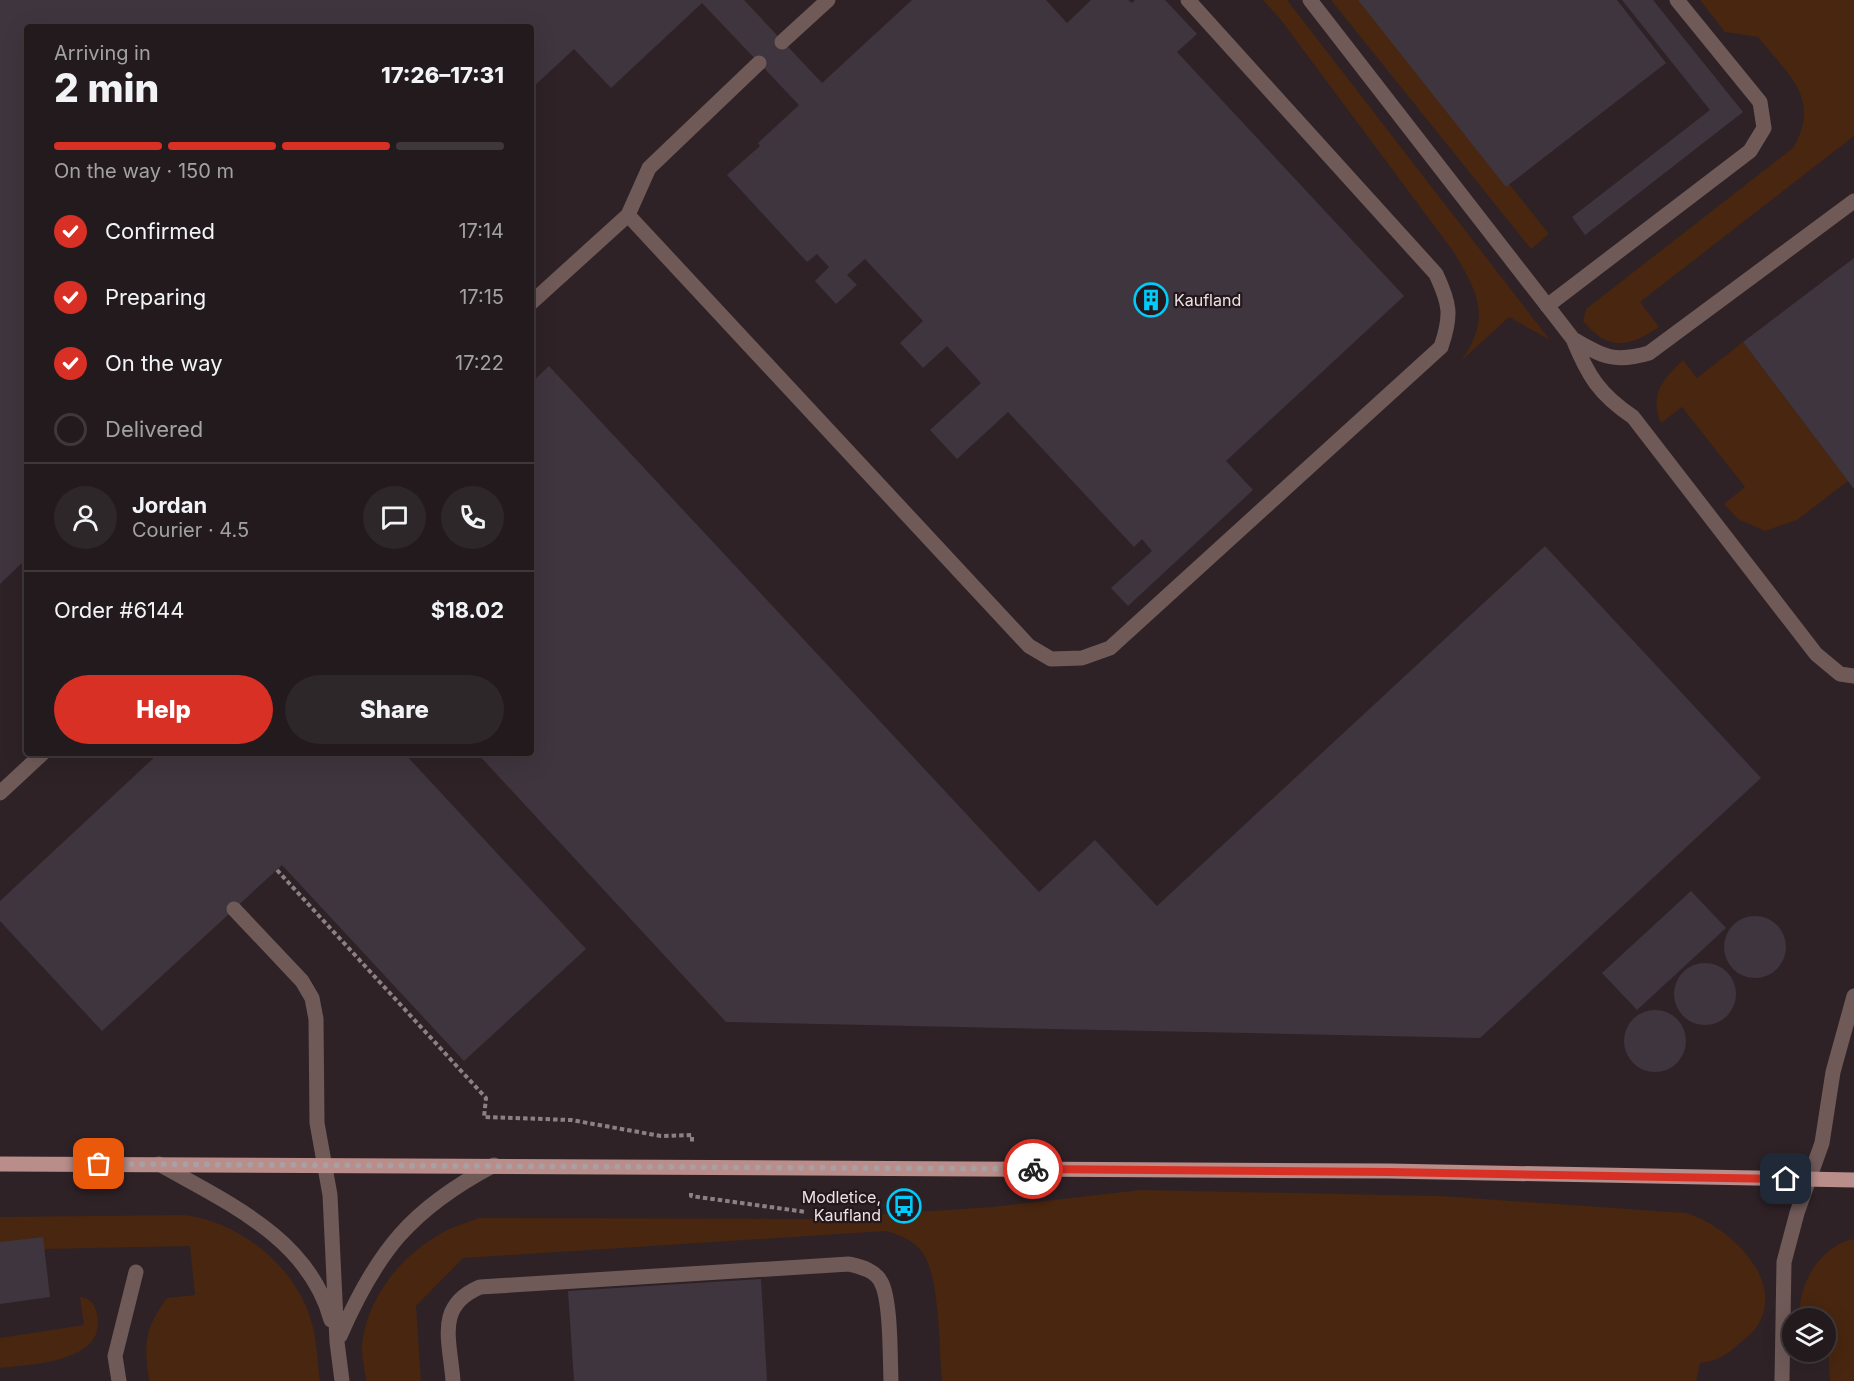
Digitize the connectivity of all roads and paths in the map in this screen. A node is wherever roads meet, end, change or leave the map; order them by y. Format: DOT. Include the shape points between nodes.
graph roads {
  1 [pos="828,0"];
  2 [pos="1188,0"];
  3 [pos="1310,0"];
  4 [pos="1677,0"];
  5 [pos="783,42"];
  6 [pos="759,63"];
  7 [pos="1854,201"];
  8 [pos="628,215"];
  9 [pos="534,300"];
  10 [pos="1547,306"];
  11 [pos="1573,339"];
  12 [pos="1854,676"];
  13 [pos="40,756"];
  14 [pos="0,793"];
  15 [pos="277,870"];
  16 [pos="234,909"];
  17 [pos="1854,996"];
  18 [pos="0,1164"];
  19 [pos="159,1164"];
  20 [pos="324,1164"];
  21 [pos="494,1165"];
  22 [pos="692,1167"];
  23 [pos="1809,1179"];
  24 [pos="1854,1180"];
  25 [pos="806,1212"];
  26 [pos="136,1272"];
  27 [pos="338,1342"];
  28 [pos="118,1381"];
  29 [pos="342,1381"];
  30 [pos="453,1381"];
  31 [pos="891,1381"];
  32 [pos="1782,1381"];
  1 -- 5 [label="lane"];
  2 -- 8 [label="lane" via="1436,274 1448,299 1450,322 1441,347 1110,648 1082,658 1051,659 1029,646"];
  3 -- 10 [label="lane"];
  4 -- 10 [label="lane" via="1760,102 1764,128 1750,151"];
  6 -- 8 [label="lane" via="649,168"];
  7 -- 11 [label="lane" via="1649,353 1628,359 1601,356"];
  8 -- 9 [label="lane"];
  10 -- 11 [label="lane"];
  11 -- 12 [label="lane" via="1586,371 1603,394 1633,417 1816,654 1840,674"];
  13 -- 14 [label="lane"];
  15 -- 22 [label="path" via="486,1098 484,1117 571,1120 661,1136 692,1135"];
  16 -- 20 [label="lane" via="302,981 312,998 316,1018 317,1123"];
  17 -- 23 [label="lane" via="1833,1071 1822,1143"];
  18 -- 19 [label="main road"];
  19 -- 20 [label="main road"];
  19 -- 27 [label="lane" via="254,1218 277,1236 316,1283"];
  20 -- 21 [label="main road"];
  20 -- 27 [label="lane" via="330,1195"];
  21 -- 22 [label="main road"];
  21 -- 27 [label="lane" via="424,1208 402,1230 367,1281"];
  22 -- 23 [label="main road" via="1377,1171"];
  22 -- 25 [label="path" via="691,1196"];
  23 -- 24 [label="main road"];
  23 -- 32 [label="lane" via="1784,1262"];
  26 -- 28 [label="lane" via="115,1356"];
  27 -- 29 [label="lane"];
  30 -- 31 [label="lane" via="449,1319 453,1306 464,1294 480,1287 849,1264 866,1268 881,1281"];
}
